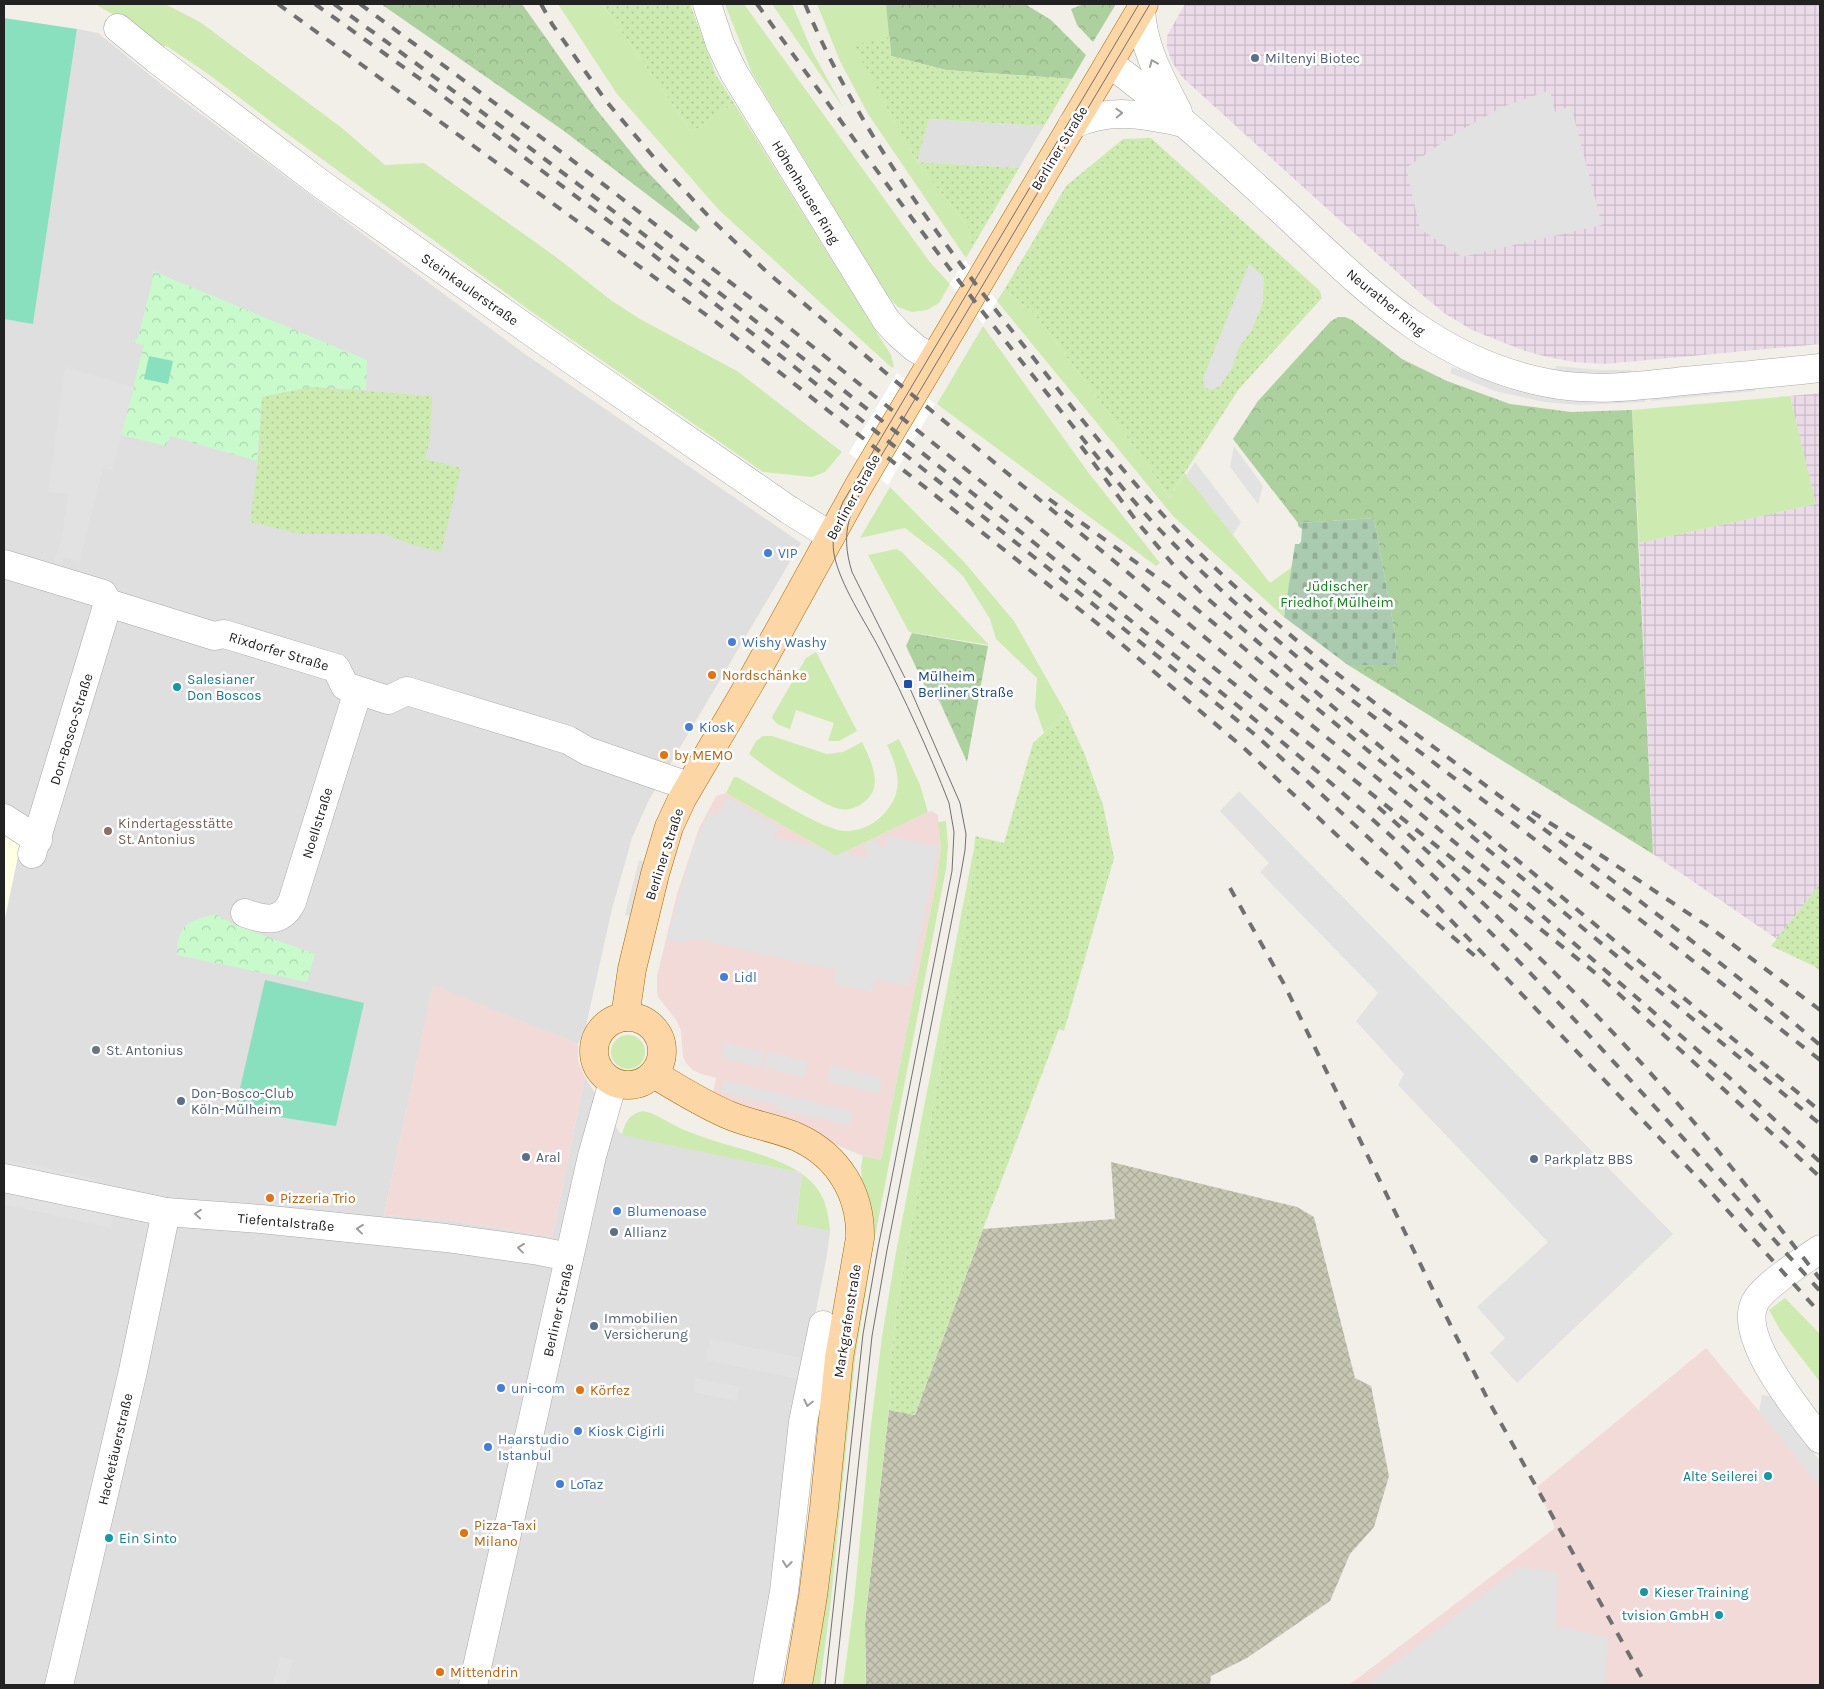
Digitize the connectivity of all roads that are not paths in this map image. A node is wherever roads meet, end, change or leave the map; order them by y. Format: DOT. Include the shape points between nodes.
graph roads {
  1 [pos="707,4"];
  2 [pos="1142,7"];
  3 [pos="118,28"];
  4 [pos="1109,63"];
  5 [pos="1183,122"];
  6 [pos="1072,125"];
  7 [pos="934,359"];
  8 [pos="1820,368"];
  9 [pos="831,536"];
  10 [pos="4,564"];
  11 [pos="108,602"];
  12 [pos="358,690"];
  13 [pos="688,786"];
  14 [pos="4,818"];
  15 [pos="245,913"];
  16 [pos="625,1017"];
  17 [pos="654,1074"];
  18 [pos="613,1082"];
  19 [pos="4,1178"];
  20 [pos="166,1212"];
  21 [pos="1820,1249"];
  22 [pos="569,1257"];
  23 [pos="823,1325"];
  24 [pos="1820,1439"];
  25 [pos="60,1685"];
  26 [pos="473,1685"];
  27 [pos="767,1685"];
  28 [pos="798,1685"];
  1 -- 7 [label="street, Höhenhauser Ring" via="734,73 886,320 915,348"];
  2 -- 4 [label="main road, Berliner Straße"];
  5 -- 2 [label="street, one-way" via="1150,55"];
  3 -- 9 [label="street, Steinkaulerstraße" via="321,184 586,370"];
  4 -- 5 [label="street, Neurather Ring"];
  4 -- 6 [label="main road, Berliner Straße"];
  6 -- 5 [label="street, one-way" via="1114,113 1143,114"];
  5 -- 8 [label="street, Neurather Ring" via="1400,317 1470,359 1549,384 1590,388"];
  6 -- 7 [label="main road, Berliner Straße"];
  7 -- 9 [label="main road, Berliner Straße"];
  9 -- 13 [label="main road, Berliner Straße" via="754,676"];
  10 -- 11 [label="street, Rixdorfer Straße" via="103,594"];
  11 -- 12 [label="street, Rixdorfer Straße" via="214,636 224,634 336,668 345,686"];
  11 -- 14 [label="street, Don-Bosco-Straße" via="35,847"];
  12 -- 13 [label="street, Rixdorfer Straße" via="388,700 408,691 568,740 587,751"];
  12 -- 15 [label="street, Noellstraße" via="288,910 270,919"];
  13 -- 16 [label="main road, Berliner Straße" via="669,827 655,874 630,978"];
  16 -- 17 [label="main road" via="645,1021 659,1035 662,1055"];
  16 -- 18 [label="main road" via="603,1028 595,1042 595,1062 605,1077"];
  17 -- 18 [label="main road" via="635,1085"];
  17 -- 28 [label="main road, Markgrafenstraße" via="710,1107 813,1146 841,1172 858,1206 860,1238 840,1358 818,1557"];
  18 -- 22 [label="street, Berliner Straße"];
  19 -- 20 [label="street, Tiefentalstraße"];
  22 -- 20 [label="street, Tiefentalstraße, one-way" via="437,1237"];
  20 -- 25 [label="street, Hacketäuerstraße" via="133,1371"];
  21 -- 24 [label="street" via="1756,1299 1751,1314 1752,1330 1769,1369"];
  22 -- 26 [label="street, Berliner Straße"];
  23 -- 27 [label="street, Markgrafenstraße, one-way" via="803,1422 784,1592"];
}
